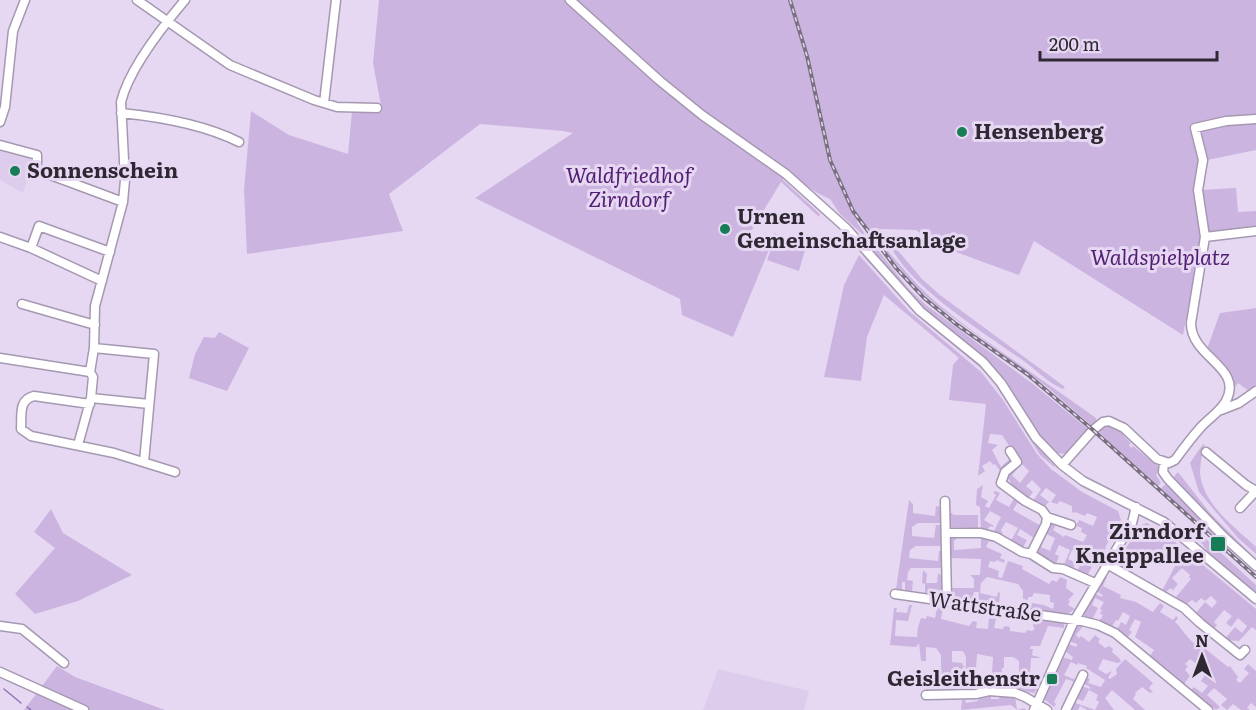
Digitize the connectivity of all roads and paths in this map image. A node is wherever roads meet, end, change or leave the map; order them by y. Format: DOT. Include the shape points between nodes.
graph roads {
  1 [pos="26,0"];
  2 [pos="137,0"];
  3 [pos="185,0"];
  4 [pos="336,0"];
  5 [pos="570,0"];
  6 [pos="168,20"];
  7 [pos="324,103"];
  8 [pos="377,108"];
  9 [pos="122,113"];
  10 [pos="1256,119"];
  11 [pos="0,122"];
  12 [pos="239,142"];
  13 [pos="0,145"];
  14 [pos="123,202"];
  15 [pos="1256,231"];
  16 [pos="0,237"];
  17 [pos="1205,237"];
  18 [pos="31,248"];
  19 [pos="110,252"];
  20 [pos="102,281"];
  21 [pos="22,304"];
  22 [pos="95,325"];
  23 [pos="94,348"];
  24 [pos="0,358"];
  25 [pos="90,372"];
  26 [pos="1256,391"];
  27 [pos="90,402"];
  28 [pos="150,404"];
  29 [pos="1220,410"];
  30 [pos="78,445"];
  31 [pos="1010,451"];
  32 [pos="1206,452"];
  33 [pos="144,462"];
  34 [pos="1164,463"];
  35 [pos="1062,465"];
  36 [pos="175,472"];
  37 [pos="1256,491"];
  38 [pos="945,501"];
  39 [pos="1136,507"];
  40 [pos="1240,508"];
  41 [pos="1047,517"];
  42 [pos="1071,525"];
  43 [pos="946,533"];
  44 [pos="1031,554"];
  45 [pos="1107,564"];
  46 [pos="1256,566"];
  47 [pos="1095,583"];
  48 [pos="896,594"];
  49 [pos="1256,599"];
  50 [pos="947,602"];
  51 [pos="1074,621"];
  52 [pos="0,626"];
  53 [pos="1245,650"];
  54 [pos="64,663"];
  55 [pos="0,672"];
  56 [pos="1083,675"];
  57 [pos="926,695"];
  58 [pos="1035,707"];
  59 [pos="84,710"];
  60 [pos="1047,710"];
  61 [pos="1066,710"];
  62 [pos="1208,710"];
  1 -- 11 [label="street" via="13,31"];
  2 -- 6 [label="street"];
  3 -- 6 [label="street"];
  4 -- 7 [label="street"];
  5 -- 35 [label="street" via="702,116 786,174 846,228 920,311 983,362 1036,438"];
  6 -- 7 [label="street" via="225,63"];
  6 -- 9 [label="street" via="126,86"];
  7 -- 8 [label="street"];
  9 -- 12 [label="street" via="182,123"];
  9 -- 14 [label="street"];
  10 -- 17 [label="street" via="1195,128 1203,160 1198,190"];
  13 -- 14 [label="street" via="37,155 37,170"];
  14 -- 19 [label="street"];
  15 -- 17 [label="street"];
  16 -- 18 [label="street"];
  17 -- 29 [label="street" via="1191,333 1227,375 1229,394"];
  18 -- 19 [label="street" via="39,226"];
  18 -- 20 [label="street"];
  19 -- 20 [label="street"];
  20 -- 22 [label="street"];
  21 -- 22 [label="street"];
  22 -- 23 [label="street"];
  23 -- 25 [label="street"];
  23 -- 28 [label="street" via="154,354"];
  24 -- 25 [label="street"];
  25 -- 27 [label="street"];
  26 -- 29 [label="street"];
  27 -- 28 [label="street"];
  27 -- 30 [label="street"];
  27 -- 30 [label="street" via="34,396 22,403 21,429 26,434"];
  28 -- 33 [label="street"];
  29 -- 34 [label="street" via="1174,460"];
  30 -- 33 [label="street"];
  31 -- 41 [label="street" via="1017,462 1005,472 1001,483"];
  32 -- 37 [label="street"];
  33 -- 36 [label="street"];
  34 -- 35 [label="street" via="1124,428 1109,421 1093,430"];
  34 -- 46 [label="street" via="1163,472 1168,479"];
  35 -- 39 [label="street" via="1083,481"];
  37 -- 40 [label="street"];
  38 -- 43 [label="street"];
  39 -- 45 [label="street" via="1132,523"];
  39 -- 49 [label="street" via="1164,522"];
  41 -- 42 [label="street"];
  41 -- 44 [label="street"];
  43 -- 44 [label="street" via="981,533"];
  43 -- 50 [label="street"];
  44 -- 47 [label="street" via="1053,568"];
  45 -- 47 [label="street"];
  45 -- 53 [label="street" via="1184,608 1240,655"];
  47 -- 51 [label="street"];
  48 -- 50 [label="street, Wattstraße"];
  50 -- 51 [label="street, Wattstraße"];
  51 -- 58 [label="street"];
  51 -- 62 [label="street, Wattstraße" via="1115,633"];
  52 -- 54 [label="street" via="22,629"];
  55 -- 59 [label="street"];
  56 -- 61 [label="street"];
  57 -- 58 [label="street" via="1015,693 1025,696"];
  58 -- 60 [label="street"];
}
